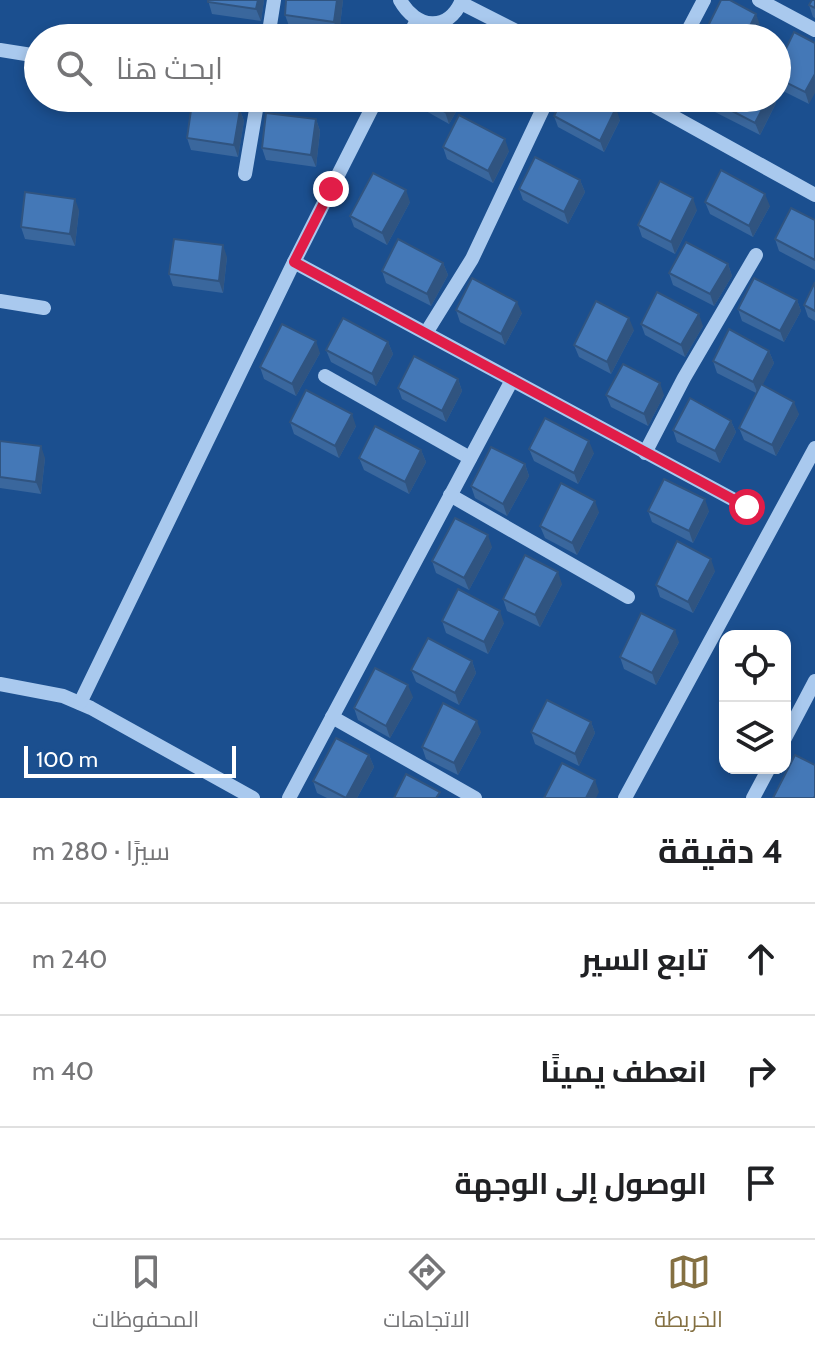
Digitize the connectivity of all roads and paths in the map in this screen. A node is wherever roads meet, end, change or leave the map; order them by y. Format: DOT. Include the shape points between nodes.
graph roads {
  1 [pos="274,0"];
  2 [pos="400,0"];
  3 [pos="704,0"];
  4 [pos="759,0"];
  5 [pos="461,1"];
  6 [pos="417,20"];
  7 [pos="270,24"];
  8 [pos="415,24"];
  9 [pos="504,24"];
  10 [pos="691,24"];
  11 [pos="815,30"];
  12 [pos="0,50"];
  13 [pos="24,54"];
  14 [pos="256,112"];
  15 [pos="370,112"];
  16 [pos="541,112"];
  17 [pos="669,112"];
  18 [pos="245,174"];
  19 [pos="815,195"];
  20 [pos="756,255"];
  21 [pos="294,262"];
  22 [pos="0,301"];
  23 [pos="44,308"];
  24 [pos="426,333"];
  25 [pos="325,376"];
  26 [pos="512,380"];
  27 [pos="815,448"];
  28 [pos="645,453"];
  29 [pos="470,458"];
  30 [pos="450,495"];
  31 [pos="747,507"];
  32 [pos="628,597"];
  33 [pos="815,681"];
  34 [pos="0,684"];
  35 [pos="80,703"];
  36 [pos="332,717"];
  37 [pos="791,727"];
  38 [pos="766,774"];
  39 [pos="253,798"];
  40 [pos="289,798"];
  41 [pos="475,798"];
  42 [pos="625,798"];
  43 [pos="753,798"];
  1 -- 7 [label="street"];
  2 -- 6 [label="street"];
  3 -- 10 [label="street"];
  4 -- 11 [label="street"];
  5 -- 6 [label="street" via="443,21"];
  5 -- 9 [label="street"];
  6 -- 8 [label="street"];
  12 -- 13 [label="street"];
  14 -- 18 [label="street"];
  15 -- 21 [label="street"];
  16 -- 24 [label="street" via="472,259"];
  17 -- 19 [label="street"];
  20 -- 28 [label="street"];
  21 -- 24 [label="street"];
  21 -- 35 [label="street"];
  22 -- 23 [label="street"];
  24 -- 26 [label="street"];
  25 -- 29 [label="street"];
  26 -- 28 [label="street"];
  26 -- 29 [label="street"];
  27 -- 42 [label="street"];
  28 -- 31 [label="street"];
  29 -- 30 [label="street"];
  30 -- 32 [label="street"];
  30 -- 36 [label="street"];
  33 -- 37 [label="street"];
  34 -- 35 [label="street"];
  35 -- 39 [label="street"];
  36 -- 40 [label="street"];
  36 -- 41 [label="street"];
  38 -- 43 [label="street"];
}
